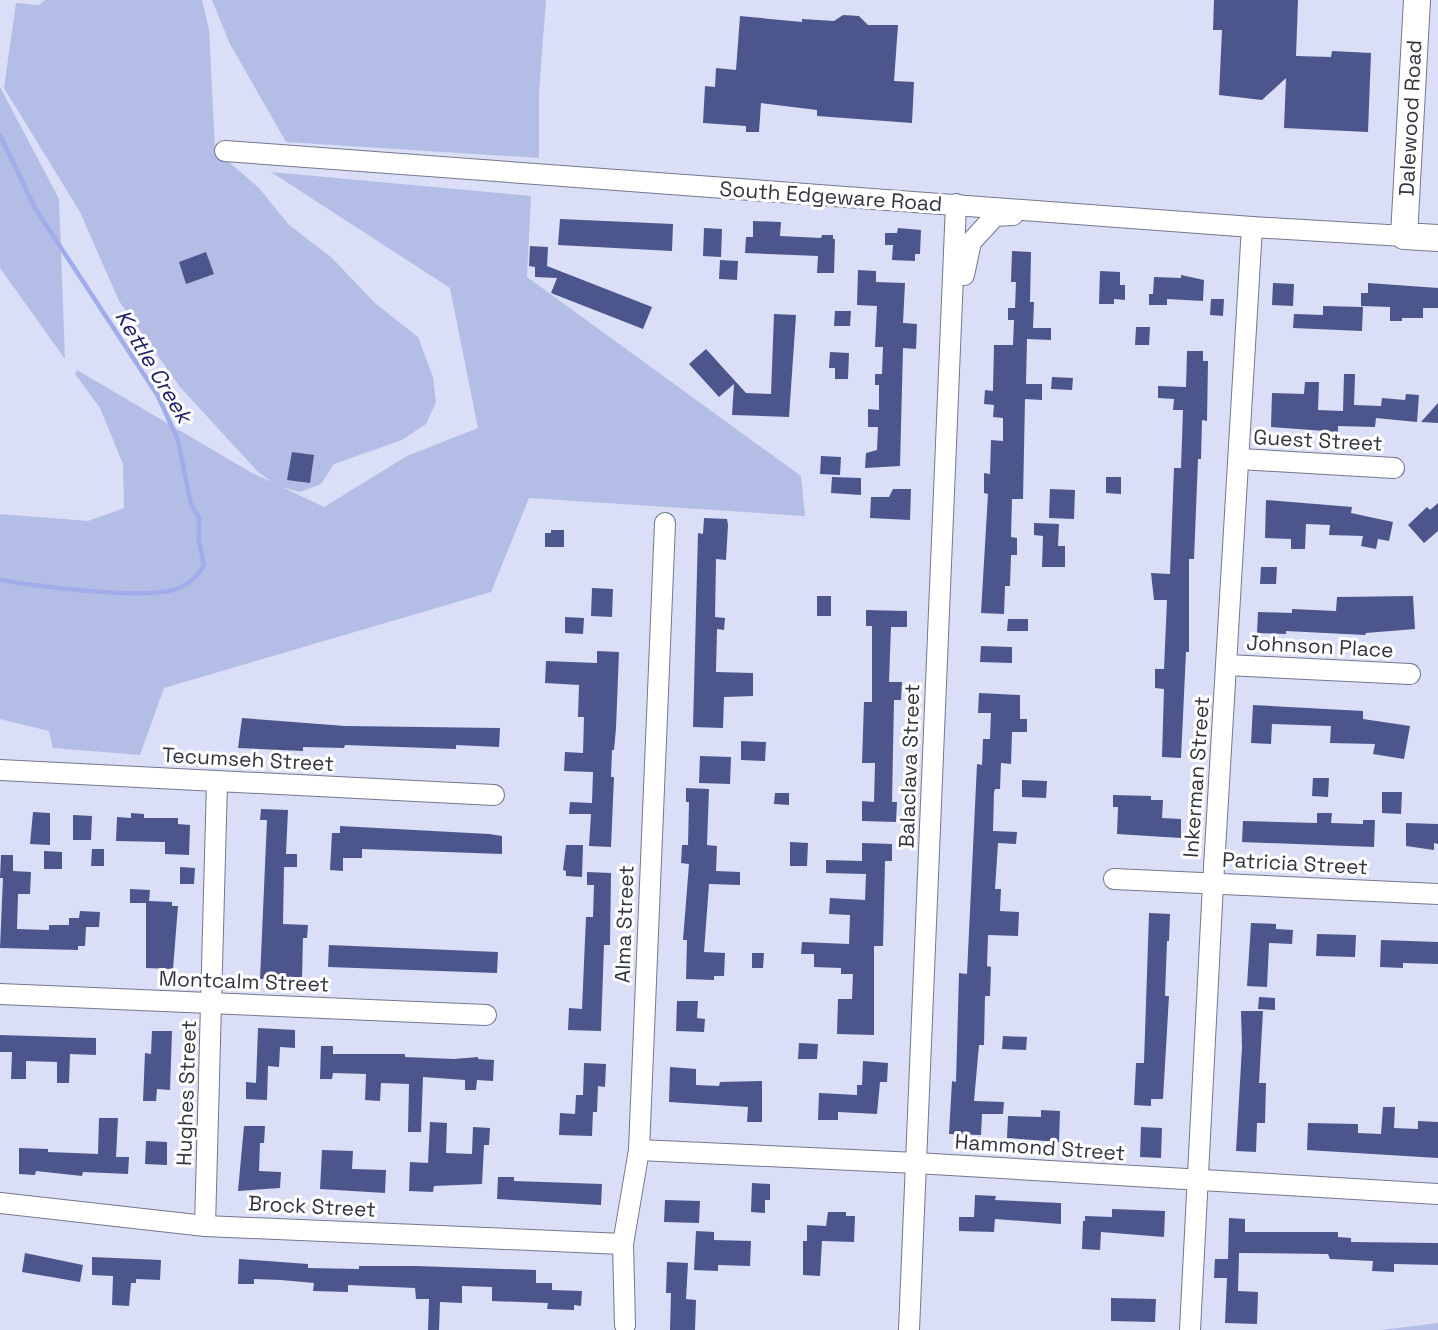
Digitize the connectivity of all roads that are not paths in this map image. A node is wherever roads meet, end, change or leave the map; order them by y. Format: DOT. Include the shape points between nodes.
graph roads {
  1 [pos="1417,0"];
  2 [pos="225,151"];
  3 [pos="956,204"];
  4 [pos="1053,212"];
  5 [pos="1252,228"];
  6 [pos="1404,236"];
  7 [pos="1438,238"];
  8 [pos="951,342"];
  9 [pos="1240,459"];
  10 [pos="1394,468"];
  11 [pos="665,523"];
  12 [pos="1227,665"];
  13 [pos="1410,674"];
  14 [pos="0,770"];
  15 [pos="217,782"];
  16 [pos="494,795"];
  17 [pos="1114,879"];
  18 [pos="1213,884"];
  19 [pos="1438,894"];
  20 [pos="0,994"];
  21 [pos="213,1005"];
  22 [pos="486,1015"];
  23 [pos="639,1150"];
  24 [pos="916,1163"];
  25 [pos="1198,1181"];
  26 [pos="1438,1194"];
  27 [pos="0,1203"];
  28 [pos="205,1226"];
  29 [pos="623,1244"];
  30 [pos="625,1325"];
  31 [pos="909,1330"];
  32 [pos="1190,1330"];
  1 -- 6 [label="main road, Dalewood Road"];
  2 -- 3 [label="street, South Edgeware Road"];
  3 -- 4 [label="street, South Edgeware Road"];
  3 -- 8 [label="street, Balaclava Street"];
  4 -- 5 [label="street, South Edgeware Road"];
  4 -- 8 [label="street" via="995,216 970,242"];
  5 -- 6 [label="street, South Edgeware Road"];
  5 -- 9 [label="street, Inkerman Street"];
  6 -- 7 [label="main road, South Edgeware Road"];
  8 -- 24 [label="street, Balaclava Street"];
  9 -- 10 [label="street, Guest Street"];
  9 -- 12 [label="street, Inkerman Street"];
  11 -- 23 [label="street, Alma Street"];
  12 -- 13 [label="street, Johnson Place"];
  12 -- 18 [label="street, Inkerman Street"];
  14 -- 15 [label="street, Tecumseh Street"];
  15 -- 16 [label="street, Tecumseh Street"];
  15 -- 21 [label="street, Hughes Street"];
  17 -- 18 [label="street, Patricia Street"];
  18 -- 19 [label="street, Patricia Street"];
  18 -- 25 [label="street, Inkerman Street"];
  20 -- 21 [label="street, Montcalm Street"];
  21 -- 22 [label="street, Montcalm Street"];
  21 -- 28 [label="street, Hughes Street"];
  23 -- 24 [label="street, Hammond Street"];
  23 -- 29 [label="street, Alma Street"];
  24 -- 25 [label="street, Hammond Street"];
  24 -- 31 [label="street, Balaclava Street"];
  25 -- 26 [label="street, Hammond Street"];
  25 -- 32 [label="street, Inkerman Street"];
  27 -- 28 [label="street, Brock Street"];
  28 -- 29 [label="street, Brock Street"];
  29 -- 30 [label="street, Alma Street"];
}
